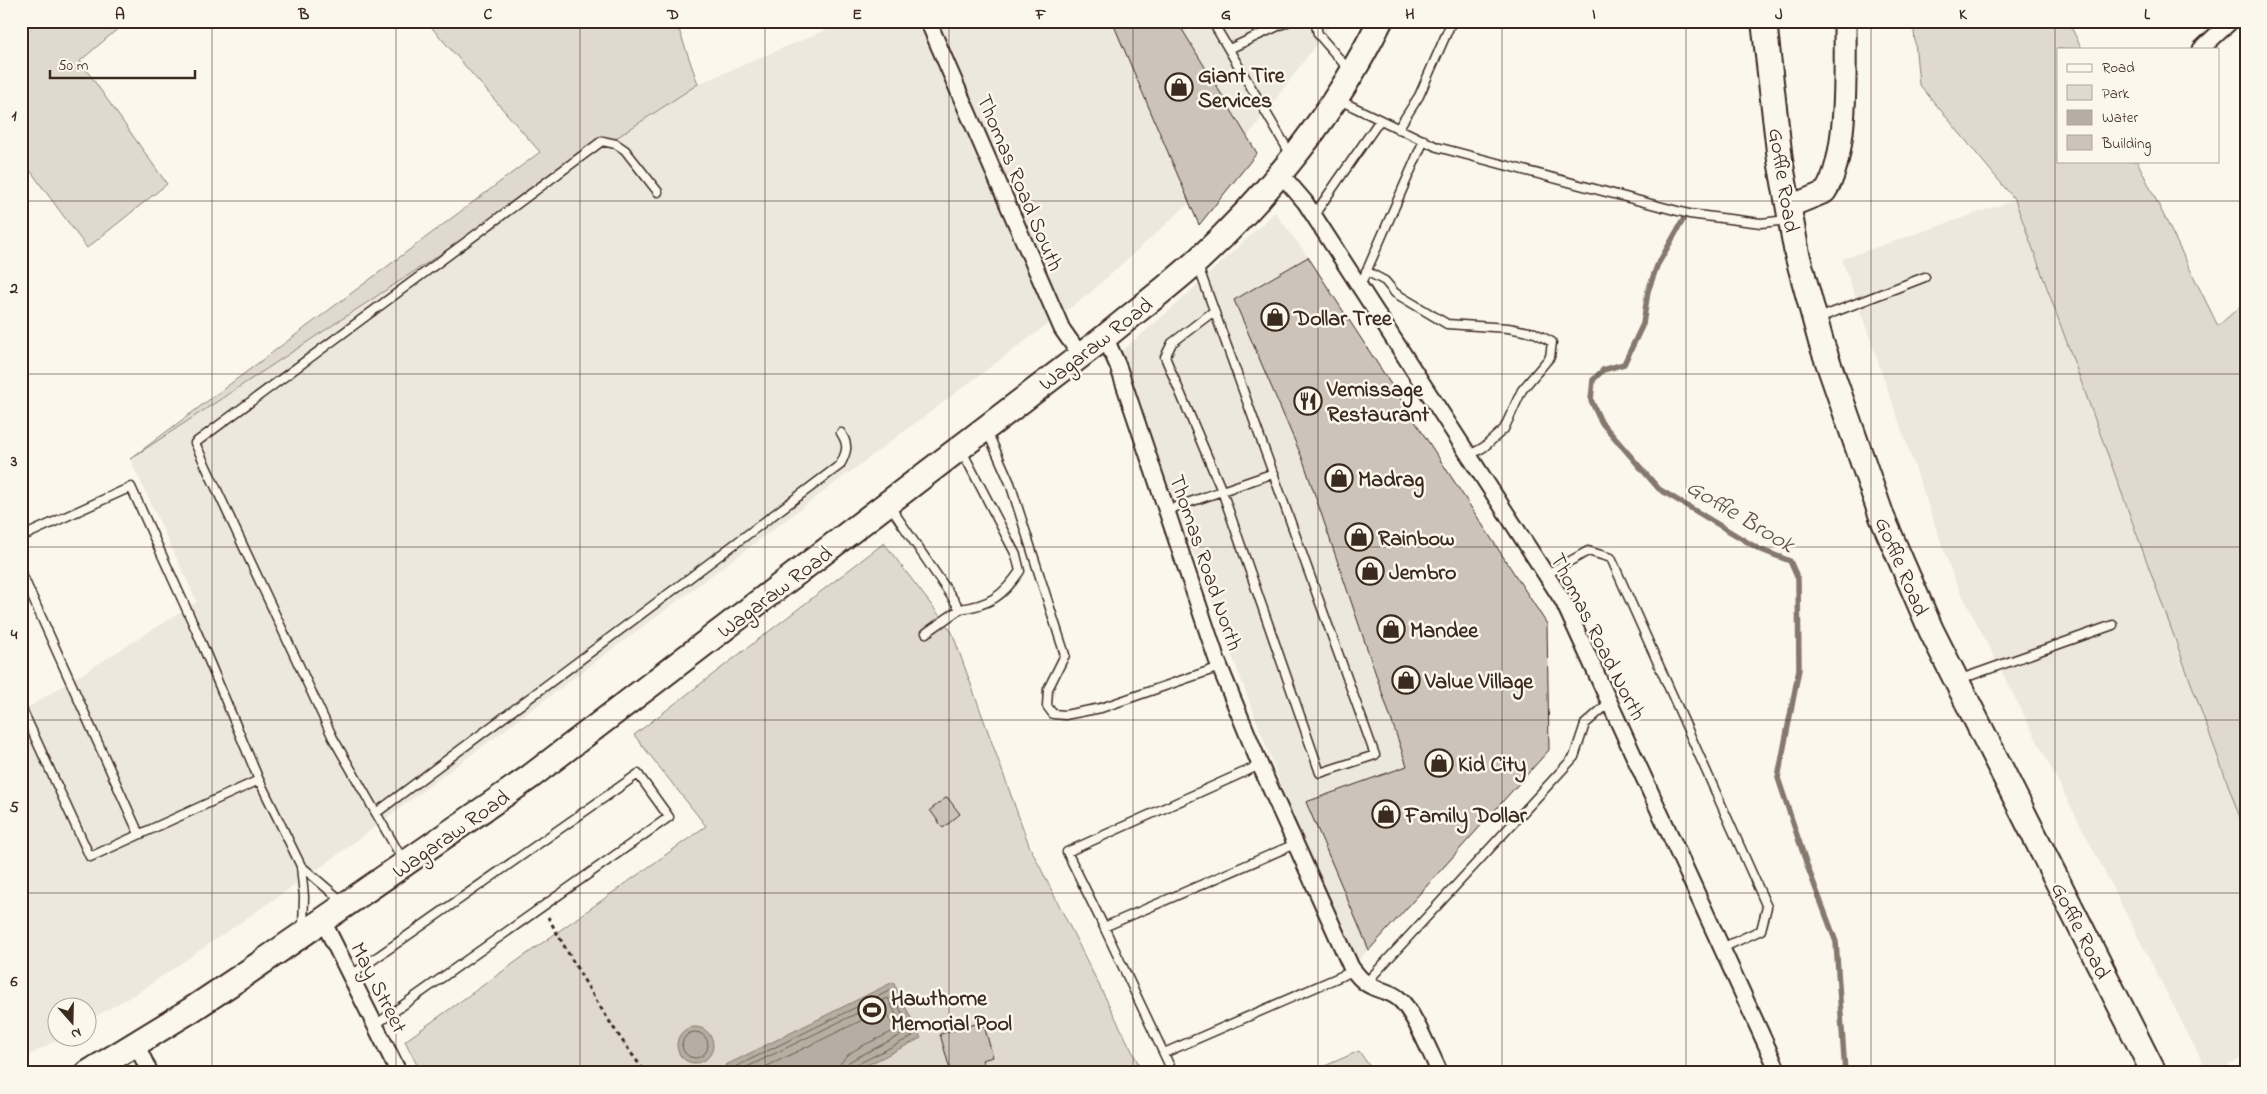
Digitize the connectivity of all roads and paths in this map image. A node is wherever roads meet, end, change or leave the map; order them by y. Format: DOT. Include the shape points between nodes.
graph roads {
  1 [pos="928,21"];
  2 [pos="1212,21"];
  3 [pos="1289,21"];
  4 [pos="1315,21"];
  5 [pos="1380,21"];
  6 [pos="1452,21"];
  7 [pos="1764,21"];
  8 [pos="1845,21"];
  9 [pos="2231,21"];
  10 [pos="2202,48"];
  11 [pos="1229,49"];
  12 [pos="1352,73"];
  13 [pos="1335,98"];
  14 [pos="1380,120"];
  15 [pos="1398,129"];
  16 [pos="1424,140"];
  17 [pos="1286,165"];
  18 [pos="658,192"];
  19 [pos="1789,213"];
  20 [pos="1314,216"];
  21 [pos="1196,262"];
  22 [pos="1366,271"];
  23 [pos="1925,276"];
  24 [pos="1360,286"];
  25 [pos="1214,311"];
  26 [pos="1814,320"];
  27 [pos="1105,337"];
  28 [pos="1081,356"];
  29 [pos="986,429"];
  30 [pos="841,434"];
  31 [pos="960,448"];
  32 [pos="1470,455"];
  33 [pos="1274,473"];
  34 [pos="1222,491"];
  35 [pos="888,504"];
  36 [pos="1167,510"];
  37 [pos="21,537"];
  38 [pos="21,572"];
  39 [pos="1547,574"];
  40 [pos="960,608"];
  41 [pos="2113,624"];
  42 [pos="926,633"];
  43 [pos="1220,667"];
  44 [pos="1957,681"];
  45 [pos="1610,702"];
  46 [pos="21,707"];
  47 [pos="1260,765"];
  48 [pos="259,780"];
  49 [pos="376,813"];
  50 [pos="139,834"];
  51 [pos="1295,844"];
  52 [pos="405,864"];
  53 [pos="301,866"];
  54 [pos="346,905"];
  55 [pos="543,907"];
  56 [pos="323,921"];
  57 [pos="1104,927"];
  58 [pos="303,934"];
  59 [pos="1722,948"];
  60 [pos="1354,971"];
  61 [pos="350,976"];
  62 [pos="1366,982"];
  63 [pos="375,1025"];
  64 [pos="136,1044"];
  65 [pos="1164,1053"];
  66 [pos="88,1073"];
  67 [pos="150,1073"];
  68 [pos="399,1073"];
  69 [pos="646,1073"];
  70 [pos="1173,1073"];
  71 [pos="1440,1073"];
  72 [pos="1779,1073"];
  73 [pos="2154,1073"];
  1 -- 28 [label="street, Thomas Road South" via="1062,329"];
  2 -- 11 [label="lane"];
  3 -- 11 [label="lane"];
  4 -- 12 [label="lane" via="1318,34"];
  5 -- 12 [label="main road, Wagaraw Road"];
  6 -- 15 [label="lane" via="1419,96"];
  7 -- 19 [label="main road, Goffle Road"];
  8 -- 19 [label="street" via="1843,130 1835,169 1825,192"];
  9 -- 10 [label="street"];
  11 -- 17 [label="lane"];
  12 -- 13 [label="main road, Wagaraw Road"];
  13 -- 14 [label="lane"];
  13 -- 17 [label="main road, Wagaraw Road"];
  14 -- 15 [label="lane"];
  14 -- 20 [label="lane"];
  15 -- 16 [label="lane"];
  16 -- 19 [label="lane" via="1437,147 1689,214 1761,223"];
  16 -- 22 [label="lane"];
  17 -- 20 [label="street, Thomas Road North" via="1293,186"];
  17 -- 21 [label="main road, Wagaraw Road"];
  18 -- 49 [label="lane" via="625,150 602,141 195,443 333,738"];
  19 -- 26 [label="main road, Goffle Road"];
  20 -- 24 [label="street, Thomas Road North"];
  21 -- 25 [label="lane"];
  21 -- 27 [label="main road, Wagaraw Road"];
  22 -- 24 [label="lane"];
  22 -- 32 [label="lane" via="1385,281 1395,293 1447,324 1508,328 1534,333 1552,342 1550,357 1522,390 1504,429"];
  23 -- 26 [label="lane"];
  24 -- 32 [label="street, Thomas Road North"];
  25 -- 33 [label="lane"];
  25 -- 34 [label="lane" via="1172,343 1165,357"];
  26 -- 44 [label="main road, Goffle Road" via="1882,517 1913,591"];
  27 -- 28 [label="main road, Wagaraw Road"];
  27 -- 36 [label="street, Thomas Road North"];
  28 -- 29 [label="main road, Wagaraw Road"];
  29 -- 31 [label="main road, Wagaraw Road"];
  29 -- 43 [label="lane" via="1010,483 1065,655 1048,689 1047,706 1053,714 1101,708"];
  30 -- 49 [label="lane" via="846,441 847,452 840,465"];
  31 -- 35 [label="main road, Wagaraw Road"];
  31 -- 40 [label="lane" via="1016,555 1020,571 1009,587 982,606"];
  32 -- 39 [label="street, Thomas Road North"];
  33 -- 34 [label="lane"];
  33 -- 34 [label="lane" via="1375,755 1320,773"];
  34 -- 36 [label="lane"];
  35 -- 40 [label="lane"];
  35 -- 52 [label="main road, Wagaraw Road" via="530,777"];
  36 -- 43 [label="street, Thomas Road North"];
  37 -- 48 [label="lane" via="131,487"];
  38 -- 50 [label="lane"];
  39 -- 45 [label="street, Thomas Road North"];
  39 -- 59 [label="lane" via="1588,551 1611,558 1767,907 1761,930"];
  40 -- 42 [label="lane"];
  41 -- 44 [label="lane"];
  43 -- 47 [label="street, Thomas Road North"];
  44 -- 73 [label="main road, Goffle Road"];
  45 -- 59 [label="street, Thomas Road North"];
  45 -- 62 [label="lane" via="1585,724 1574,757"];
  46 -- 50 [label="lane" via="90,856"];
  47 -- 51 [label="street, Thomas Road North"];
  47 -- 57 [label="lane" via="1068,852"];
  48 -- 50 [label="lane"];
  48 -- 53 [label="lane"];
  49 -- 52 [label="lane"];
  51 -- 57 [label="lane"];
  51 -- 60 [label="street, Thomas Road North"];
  52 -- 54 [label="main road, Wagaraw Road"];
  53 -- 54 [label="lane"];
  53 -- 58 [label="lane"];
  54 -- 56 [label="main road, Wagaraw Road"];
  55 -- 61 [label="lane" via="669,817 638,774"];
  55 -- 63 [label="lane"];
  55 -- 69 [label="path" via="588,988"];
  56 -- 58 [label="main road, Wagaraw Road"];
  56 -- 61 [label="street, May Street"];
  57 -- 65 [label="lane"];
  58 -- 64 [label="main road, Wagaraw Road"];
  59 -- 72 [label="street, Thomas Road North"];
  60 -- 62 [label="street, Thomas Road North" via="1359,979"];
  60 -- 65 [label="lane"];
  61 -- 63 [label="street, May Street"];
  62 -- 71 [label="street, Thomas Road North" via="1400,999 1409,1010"];
  63 -- 68 [label="street, May Street"];
  64 -- 66 [label="main road, Wagaraw Road"];
  64 -- 67 [label="street"];
  65 -- 70 [label="lane"];
}
